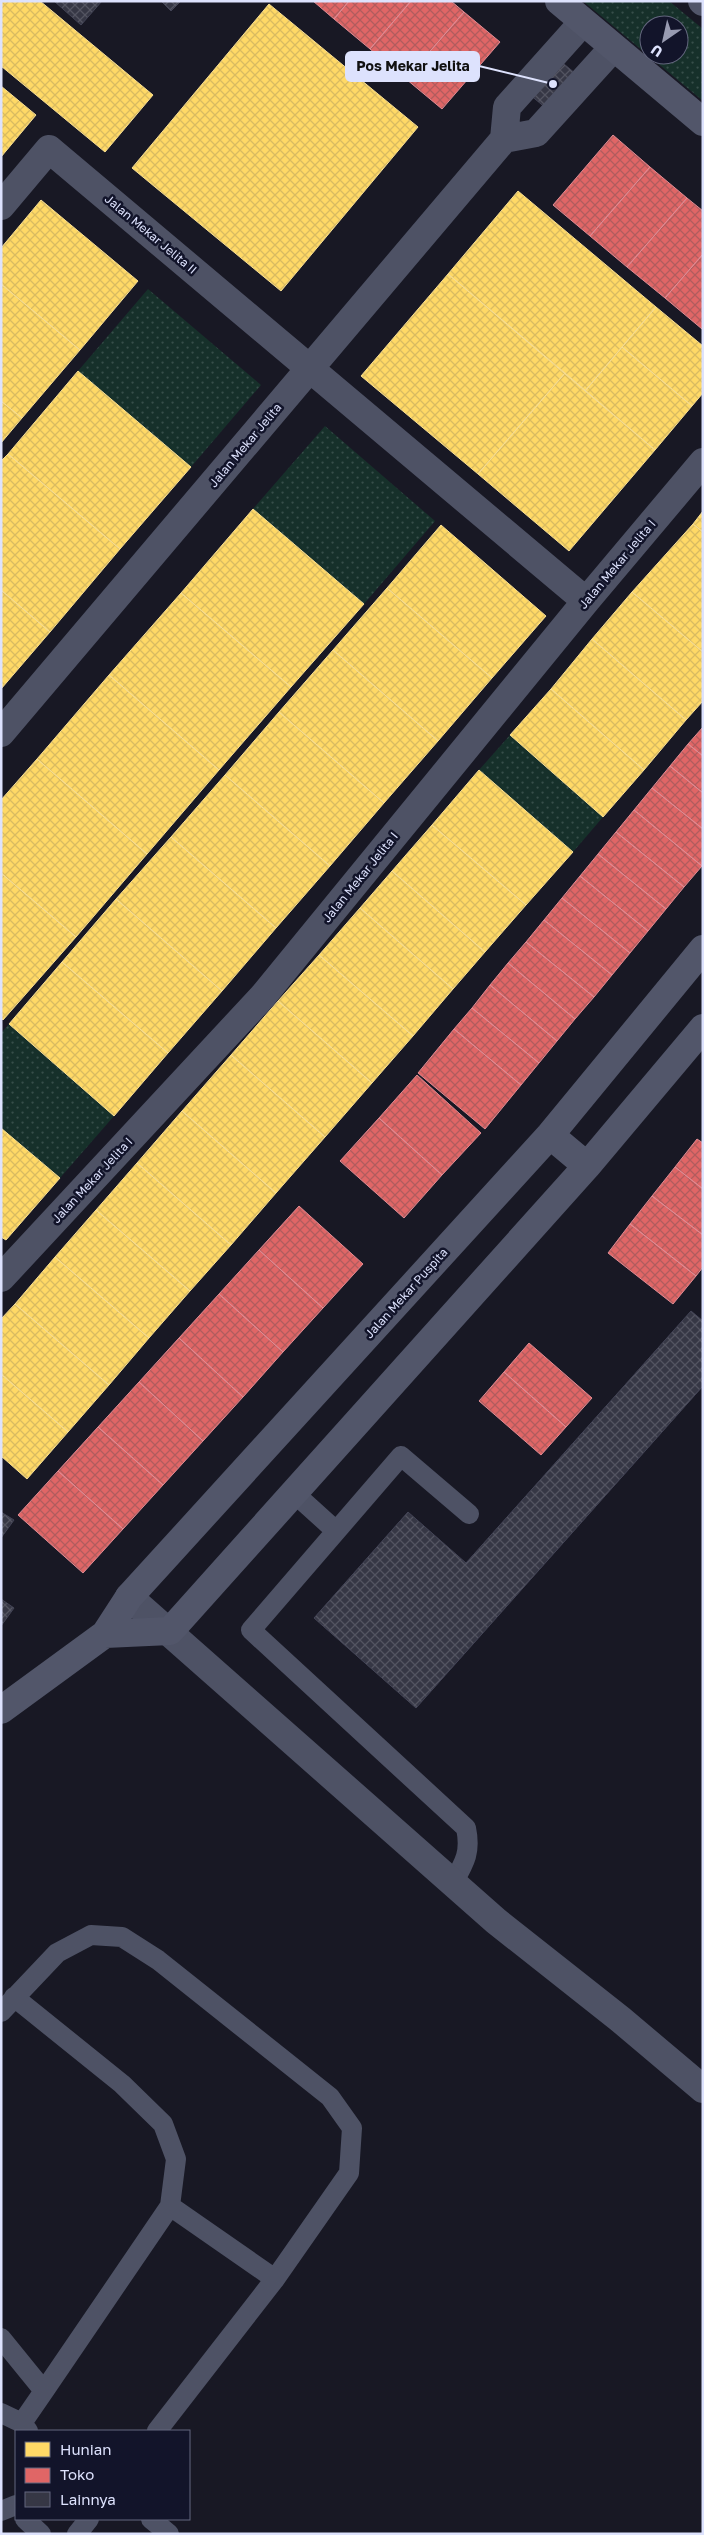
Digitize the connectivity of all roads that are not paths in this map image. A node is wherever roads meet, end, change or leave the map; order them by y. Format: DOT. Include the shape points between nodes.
graph roads {
  1 [pos="559,1"];
  2 [pos="583,22"];
  3 [pos="613,48"];
  4 [pos="703,122"];
  5 [pos="497,148"];
  6 [pos="1,206"];
  7 [pos="311,368"];
  8 [pos="703,462"];
  9 [pos="586,601"];
  10 [pos="1,732"];
  11 [pos="703,949"];
  12 [pos="703,1028"];
  13 [pos="550,1135"];
  14 [pos="587,1166"];
  15 [pos="1,1278"];
  16 [pos="294,1493"];
  17 [pos="469,1514"];
  18 [pos="336,1531"];
  19 [pos="129,1597"];
  20 [pos="170,1631"];
  21 [pos="104,1634"];
  22 [pos="1,1710"];
  23 [pos="453,1883"];
  24 [pos="8,2005"];
  25 [pos="703,2089"];
  26 [pos="170,2206"];
  27 [pos="275,2279"];
  28 [pos="1,2338"];
  29 [pos="44,2390"];
  30 [pos="1,2413"];
  31 [pos="25,2427"];
  32 [pos="158,2430"];
  33 [pos="25,2520"];
  34 [pos="88,2520"];
  35 [pos="152,2520"];
  36 [pos="41,2534"];
  37 [pos="76,2534"];
  38 [pos="169,2534"];
  1 -- 2 [label="street"];
  2 -- 3 [label="street"];
  2 -- 5 [label="street" via="507,107"];
  3 -- 4 [label="street"];
  3 -- 5 [label="street" via="536,133"];
  5 -- 7 [label="street, Jalan Mekar Jelita"];
  6 -- 7 [label="street, Jalan Mekar Jelita II" via="49,149"];
  7 -- 9 [label="street"];
  7 -- 10 [label="street, Jalan Mekar Jelita"];
  8 -- 9 [label="street, Jalan Mekar Jelita I"];
  9 -- 15 [label="street, Jalan Mekar Jelita I" via="263,996"];
  11 -- 13 [label="street, Jalan Mekar Puspita"];
  12 -- 14 [label="street"];
  13 -- 14 [label="street"];
  13 -- 19 [label="street, Jalan Mekar Puspita"];
  14 -- 16 [label="street"];
  16 -- 18 [label="lane"];
  16 -- 20 [label="street"];
  17 -- 18 [label="lane" via="401,1456"];
  18 -- 23 [label="lane" via="251,1630 466,1828 470,1846"];
  19 -- 20 [label="street"];
  19 -- 21 [label="street, Jalan Mekar Puspita"];
  20 -- 21 [label="street"];
  20 -- 23 [label="street"];
  21 -- 22 [label="street, Jalan Mekar Puspita"];
  23 -- 25 [label="street"];
  24 -- 26 [label="lane" via="122,2084 163,2124 176,2159"];
  24 -- 27 [label="lane" via="57,1953 91,1935 122,1937 158,1960 330,2097 352,2128 349,2173"];
  26 -- 27 [label="lane"];
  26 -- 29 [label="lane"];
  27 -- 32 [label="lane"];
  28 -- 29 [label="lane"];
  29 -- 31 [label="lane"];
  30 -- 31 [label="lane"];
  33 -- 36 [label="lane"];
  34 -- 37 [label="lane"];
  35 -- 38 [label="lane"];
}
